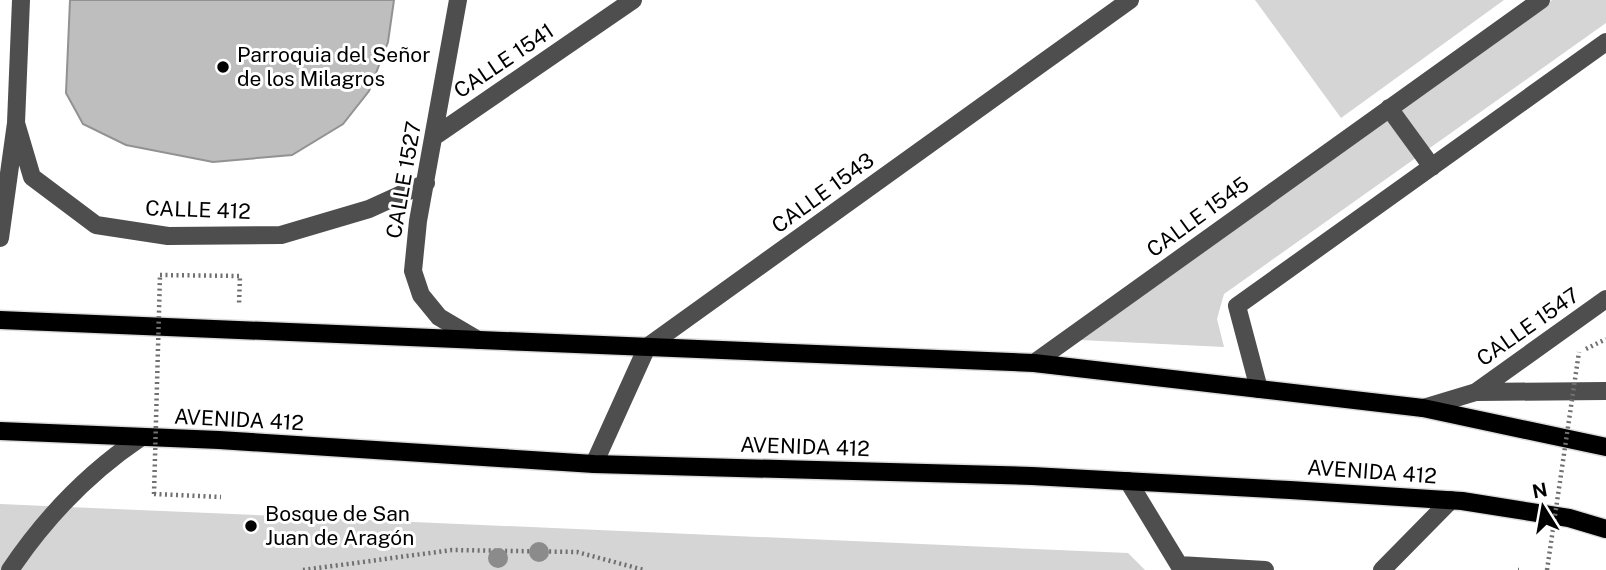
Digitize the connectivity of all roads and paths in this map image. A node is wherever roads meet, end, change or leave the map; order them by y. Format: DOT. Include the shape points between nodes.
graph roads {
  1 [pos="22,0"];
  2 [pos="458,0"];
  3 [pos="633,0"];
  4 [pos="1130,0"];
  5 [pos="1541,0"];
  6 [pos="1606,42"];
  7 [pos="1389,108"];
  8 [pos="16,123"];
  9 [pos="435,136"];
  10 [pos="1432,167"];
  11 [pos="426,183"];
  12 [pos="0,238"];
  13 [pos="240,276"];
  14 [pos="1606,299"];
  15 [pos="0,320"];
  16 [pos="1606,339"];
  17 [pos="478,340"];
  18 [pos="646,347"];
  19 [pos="1034,363"];
  20 [pos="1259,389"];
  21 [pos="1476,392"];
  22 [pos="1601,393"];
  23 [pos="1423,408"];
  24 [pos="0,431"];
  25 [pos="140,438"];
  26 [pos="1606,447"];
  27 [pos="594,464"];
  28 [pos="1128,481"];
  29 [pos="221,498"];
  30 [pos="1451,500"];
  31 [pos="1606,529"];
  32 [pos="10,570"];
  33 [pos="303,570"];
  34 [pos="644,570"];
  35 [pos="1265,570"];
  36 [pos="1382,570"];
  37 [pos="1547,570"];
  1 -- 8 [label="street"];
  2 -- 9 [label="street, CALLE 1527"];
  3 -- 9 [label="street, CALLE 1541"];
  4 -- 18 [label="street, CALLE 1543"];
  5 -- 7 [label="street, CALLE 1545"];
  6 -- 10 [label="street"];
  7 -- 10 [label="street"];
  7 -- 19 [label="street, CALLE 1545"];
  8 -- 11 [label="street, CALLE 412" via="32,177 96,225 169,236 281,235 369,209"];
  8 -- 12 [label="street"];
  9 -- 11 [label="street, CALLE 1527"];
  10 -- 20 [label="street" via="1237,306"];
  11 -- 17 [label="street, CALLE 1527" via="413,271 421,295 439,317"];
  13 -- 29 [label="path, bridge" via="160,275 154,494"];
  14 -- 21 [label="street, CALLE 1547"];
  15 -- 17 [label="main road"];
  16 -- 37 [label="path, bridge" via="1579,352"];
  17 -- 18 [label="main road"];
  18 -- 19 [label="main road"];
  18 -- 27 [label="street"];
  19 -- 20 [label="main road"];
  20 -- 23 [label="main road"];
  21 -- 22 [label="street"];
  21 -- 23 [label="street"];
  23 -- 26 [label="main road"];
  24 -- 25 [label="main road, AVENIDA 412"];
  25 -- 27 [label="main road, AVENIDA 412"];
  25 -- 32 [label="street" via="107,460 66,499"];
  27 -- 28 [label="main road, AVENIDA 412"];
  28 -- 30 [label="main road, AVENIDA 412"];
  28 -- 35 [label="street" via="1179,565"];
  30 -- 31 [label="main road, AVENIDA 412" via="1569,518"];
  30 -- 36 [label="street"];
  33 -- 34 [label="path" via="452,550 577,552"];
}
